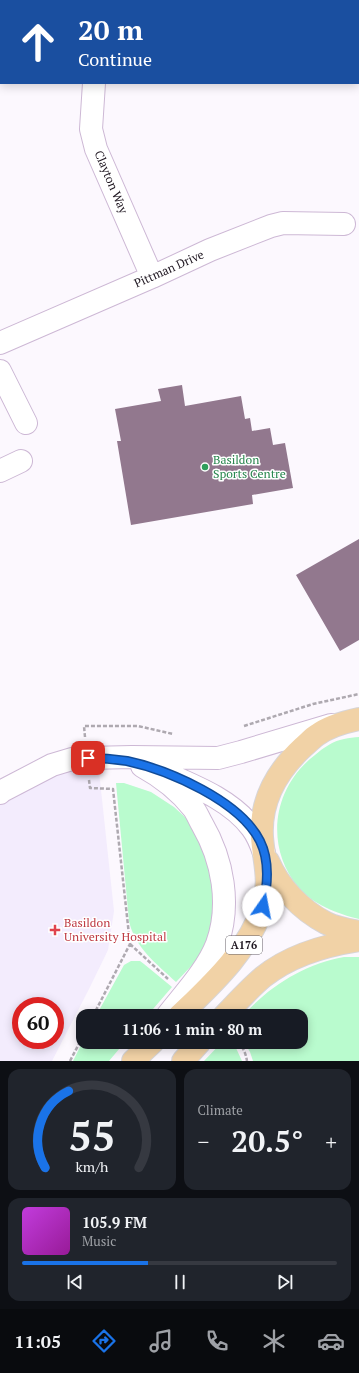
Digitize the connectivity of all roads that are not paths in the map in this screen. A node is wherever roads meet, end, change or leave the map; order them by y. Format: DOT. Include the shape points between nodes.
graph roads {
  1 [pos="94,84"];
  2 [pos="344,224"];
  3 [pos="152,277"];
  4 [pos="0,342"];
  5 [pos="0,371"];
  6 [pos="26,423"];
  7 [pos="21,461"];
  8 [pos="0,470"];
  9 [pos="359,719"];
  10 [pos="338,724"];
  11 [pos="105,758"];
  12 [pos="142,766"];
  13 [pos="1,792"];
  14 [pos="265,854"];
  15 [pos="359,932"];
  16 [pos="359,940"];
  17 [pos="172,1009"];
  18 [pos="186,1009"];
  19 [pos="231,1009"];
  20 [pos="142,1049"];
  21 [pos="146,1049"];
  22 [pos="194,1049"];
  23 [pos="133,1061"];
  24 [pos="183,1061"];
  1 -- 3 [label="street, Clayton Way" via="91,129 96,149"];
  2 -- 3 [label="street, Pittman Drive" via="283,223 271,226"];
  3 -- 4 [label="street, Pittman Drive"];
  5 -- 6 [label="street"];
  7 -- 8 [label="street"];
  9 -- 10 [label="main road, A176"];
  10 -- 11 [label="street" via="218,758"];
  10 -- 14 [label="main road, A176" via="317,734 278,774 267,798 263,820"];
  11 -- 12 [label="street"];
  11 -- 13 [label="street" via="72,759 52,765"];
  12 -- 14 [label="street" via="186,782 225,803 252,828"];
  12 -- 17 [label="street" via="178,791 194,810 207,832 222,878 222,927 216,945 207,964"];
  14 -- 15 [label="main road, A176" via="273,872 287,892 306,910 326,923"];
  14 -- 18 [label="main road, A176" via="267,890 263,906 248,939 231,963"];
  16 -- 19 [label="main road" via="317,950 281,965 264,976"];
  20 -- 23 [label="street"];
  21 -- 23 [label="main road"];
  22 -- 24 [label="main road"];
}
